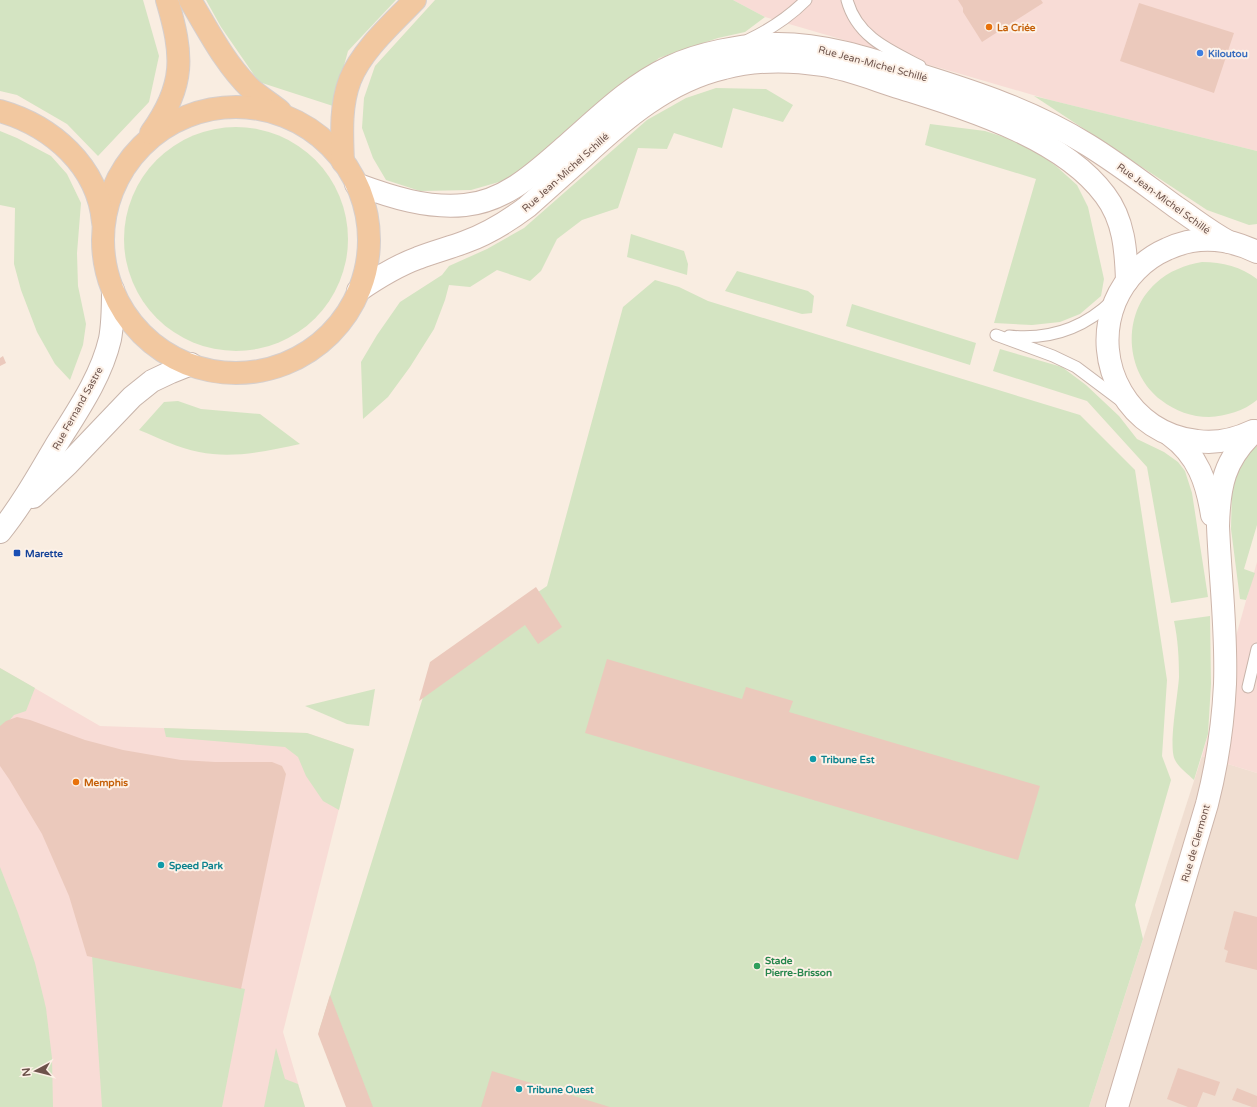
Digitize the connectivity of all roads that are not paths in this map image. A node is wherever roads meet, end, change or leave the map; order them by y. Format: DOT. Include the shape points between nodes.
graph roads {
  1 [pos="166,0"];
  2 [pos="190,0"];
  3 [pos="415,0"];
  4 [pos="806,0"];
  5 [pos="847,0"];
  6 [pos="719,51"];
  7 [pos="977,93"];
  8 [pos="0,111"];
  9 [pos="296,122"];
  10 [pos="142,146"];
  11 [pos="343,162"];
  12 [pos="356,184"];
  13 [pos="104,229"];
  14 [pos="1248,247"];
  15 [pos="1122,288"];
  16 [pos="113,290"];
  17 [pos="358,291"];
  18 [pos="191,364"];
  19 [pos="1137,412"];
  20 [pos="1256,430"];
  21 [pos="1169,434"];
  22 [pos="7,524"];
  23 [pos="1220,570"];
  24 [pos="1257,649"];
  25 [pos="1248,687"];
  26 [pos="1117,1107"];
  1 -- 10 [label="main road" via="176,34 176,85 164,115"];
  2 -- 9 [label="main road" via="235,72 256,94"];
  3 -- 11 [label="main road" via="370,48 349,82 342,119"];
  4 -- 6 [label="lane" via="788,16 759,35"];
  5 -- 7 [label="lane" via="853,17 871,38"];
  6 -- 7 [label="main road, Rue Jean-Michel Schillé" via="757,45 810,46 870,60"];
  6 -- 12 [label="main road, Rue Jean-Michel Schillé" via="687,60 653,76 613,105 534,174 512,189 490,199 465,205 434,205 399,199"];
  7 -- 14 [label="main road, Rue Jean-Michel Schillé" via="1029,114 1087,145 1201,225"];
  8 -- 13 [label="main road" via="37,127 72,153 89,175 95,188"];
  9 -- 10 [label="main road" via="277,113 257,108 215,108 176,121"];
  9 -- 11 [label="main road" via="322,139"];
  10 -- 13 [label="main road" via="123,170 113,189"];
  11 -- 12 [label="main road"];
  12 -- 17 [label="main road" via="367,219 368,246"];
  13 -- 16 [label="main road" via="105,260"];
  14 -- 15 [label="main road" via="1206,240 1172,246 1152,257"];
  15 -- 17 [label="main road, Rue Jean-Michel Schillé" via="1125,249 1113,207 1083,171 1050,148 976,114 858,75 822,65 773,62 724,68 694,78 665,92 623,121 513,218 477,237 393,269"];
  15 -- 19 [label="main road" via="1110,317 1107,340 1117,384"];
  15 -- 19 [label="lane" via="1106,307 1072,328 1046,336 996,334 1053,356 1076,368"];
  16 -- 18 [label="main road" via="141,332 164,351"];
  16 -- 22 [label="main road, Rue Fernand Sastre" via="110,338 95,379"];
  17 -- 18 [label="main road" via="347,312 332,331 311,349 288,362 262,370 239,372 217,371"];
  18 -- 22 [label="main road, Rue Fernand Sastre" via="152,381 132,397"];
  19 -- 21 [label="main road"];
  20 -- 21 [label="main road" via="1232,439 1207,442"];
  20 -- 23 [label="main road, Rue de Clermont" via="1234,453 1221,489 1218,505"];
  21 -- 23 [label="main road, Rue de Clermont" via="1191,454 1198,465 1211,511"];
  23 -- 26 [label="main road, Rue de Clermont" via="1225,682 1218,755 1207,804"];
  24 -- 25 [label="lane"];
}
